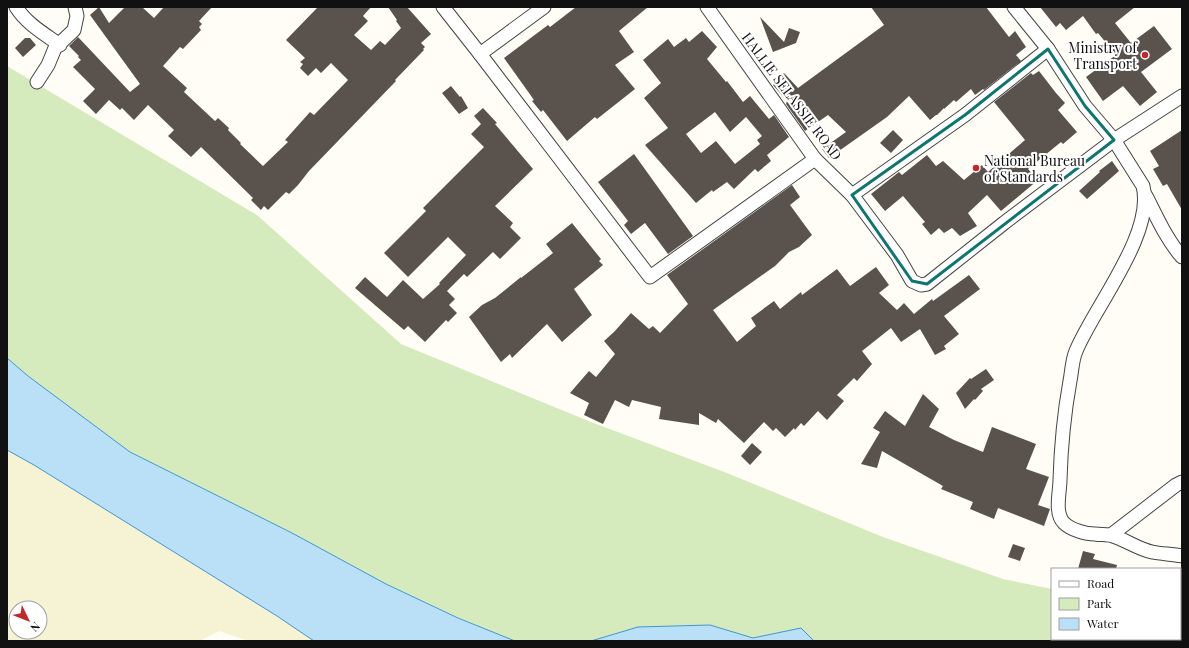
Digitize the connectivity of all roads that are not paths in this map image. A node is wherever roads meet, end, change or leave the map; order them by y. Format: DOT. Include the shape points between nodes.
graph roads {
  1 [pos="16,7"];
  2 [pos="75,7"];
  3 [pos="443,7"];
  4 [pos="544,7"];
  5 [pos="707,7"];
  6 [pos="1014,7"];
  7 [pos="60,45"];
  8 [pos="1048,49"];
  9 [pos="480,54"];
  10 [pos="37,82"];
  11 [pos="1182,96"];
  12 [pos="1114,140"];
  13 [pos="815,159"];
  14 [pos="1145,194"];
  15 [pos="852,195"];
  16 [pos="1182,257"];
  17 [pos="1182,482"];
  18 [pos="1111,535"];
  19 [pos="1182,556"];
  1 -- 7 [label="street" via="33,26"];
  2 -- 7 [label="street" via="77,16 74,30"];
  3 -- 9 [label="street"];
  4 -- 9 [label="street"];
  5 -- 13 [label="street, HALLIE SELASSIE ROAD"];
  6 -- 8 [label="street"];
  7 -- 10 [label="street" via="55,48"];
  8 -- 12 [label="street" via="1085,106"];
  8 -- 15 [label="street" via="965,116"];
  9 -- 13 [label="street" via="650,277"];
  11 -- 12 [label="street, HALLIE SELASSIE ROAD"];
  12 -- 14 [label="street" via="1143,186"];
  12 -- 15 [label="street, HALLIE SELASSIE ROAD" via="927,284 921,285 912,281 897,255"];
  13 -- 15 [label="street, HALLIE SELASSIE ROAD"];
  14 -- 16 [label="street" via="1166,235"];
  14 -- 18 [label="street" via="1145,207 1133,244 1076,352 1062,438 1059,514 1061,520 1080,531"];
  17 -- 18 [label="street"];
  18 -- 19 [label="street" via="1152,552"];
}
